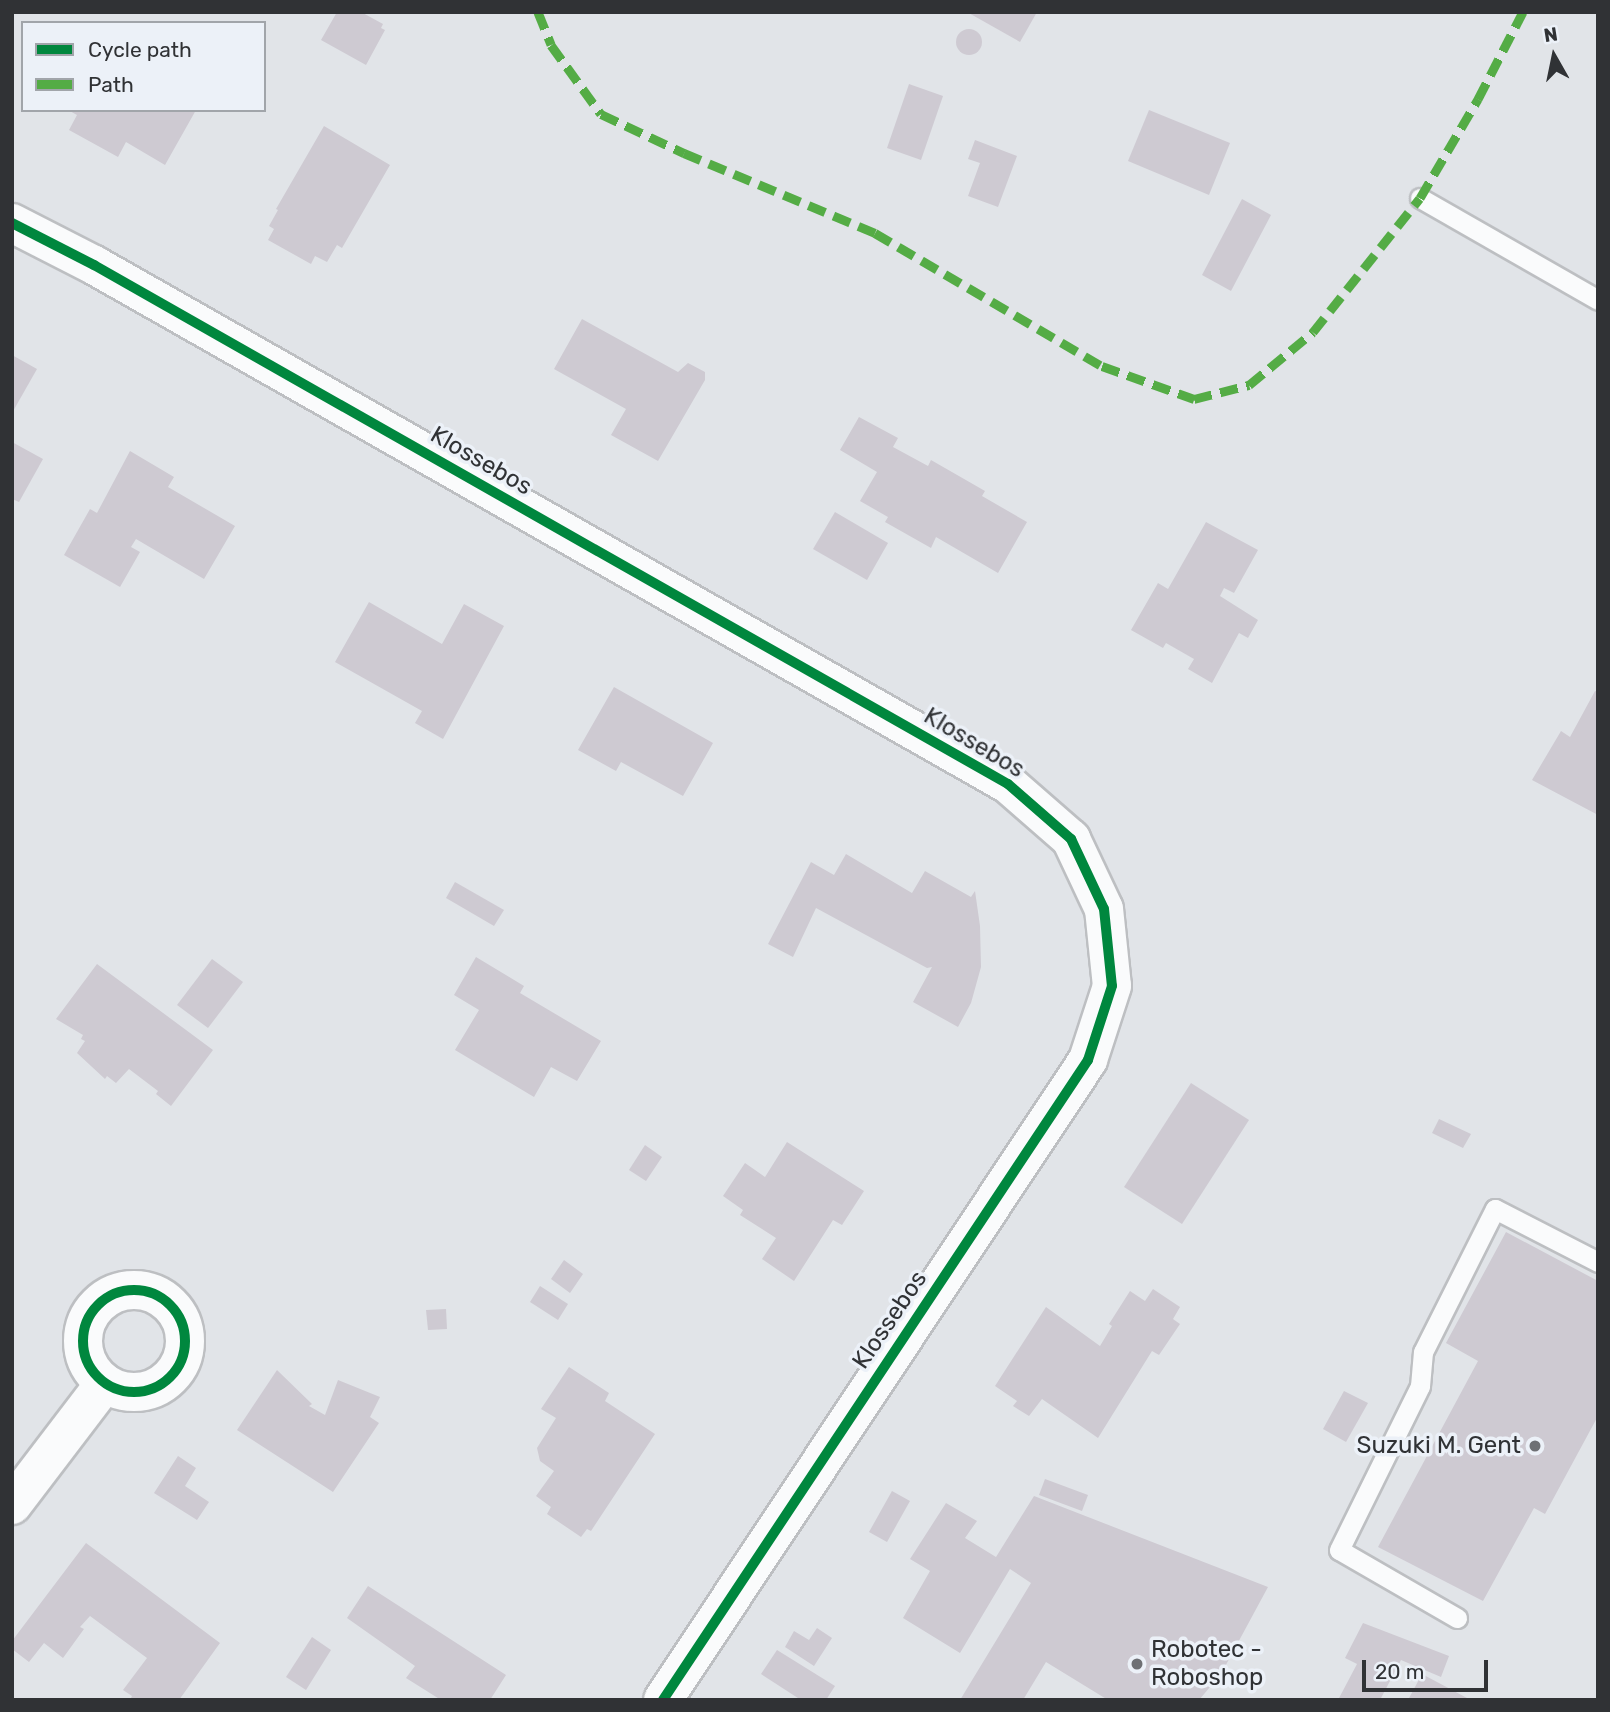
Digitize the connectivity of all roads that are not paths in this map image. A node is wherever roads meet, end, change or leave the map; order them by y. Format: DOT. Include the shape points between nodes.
graph roads {
  1 [pos="1420,198"];
  2 [pos="12,223"];
  3 [pos="1598,300"];
  4 [pos="1598,1262"];
  5 [pos="105,1383"];
  6 [pos="12,1505"];
  7 [pos="1457,1618"];
  8 [pos="663,1700"];
  1 -- 3 [label="lane"];
  2 -- 8 [label="street, Klossebos" via="94,265 1008,785 1071,839 1104,909 1112,986 1088,1060"];
  4 -- 7 [label="lane" via="1495,1209 1423,1352 1420,1386 1339,1550"];
  5 -- 6 [label="street"];
}
